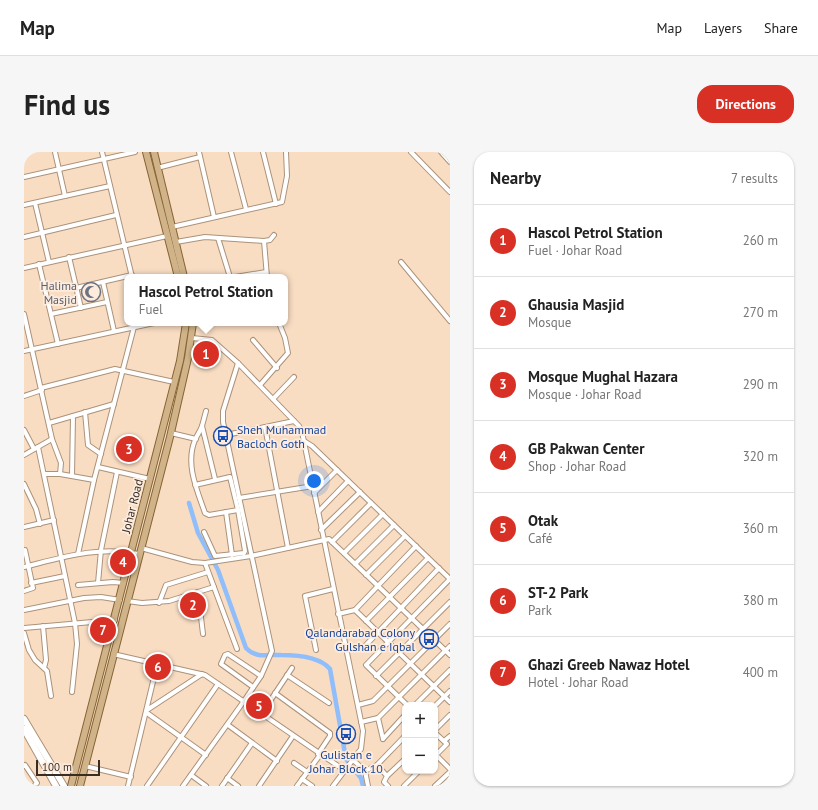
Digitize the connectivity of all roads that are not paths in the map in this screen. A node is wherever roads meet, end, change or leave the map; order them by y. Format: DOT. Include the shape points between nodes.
graph roads {
  1 [pos="55,152"];
  2 [pos="102,152"];
  3 [pos="135,152"];
  4 [pos="146,152"];
  5 [pos="154,152"];
  6 [pos="199,152"];
  7 [pos="231,152"];
  8 [pos="263,152"];
  9 [pos="286,152"];
  10 [pos="411,152"];
  11 [pos="441,152"];
  12 [pos="200,157"];
  13 [pos="103,158"];
  14 [pos="450,162"];
  15 [pos="157,168"];
  16 [pos="59,169"];
  17 [pos="24,177"];
  18 [pos="110,186"];
  19 [pos="450,192"];
  20 [pos="65,196"];
  21 [pos="35,202"];
  22 [pos="276,204"];
  23 [pos="24,205"];
  24 [pos="246,209"];
  25 [pos="116,215"];
  26 [pos="214,217"];
  27 [pos="172,227"];
  28 [pos="42,232"];
  29 [pos="274,235"];
  30 [pos="24,236"];
  31 [pos="167,236"];
  32 [pos="218,238"];
  33 [pos="264,241"];
  34 [pos="176,242"];
  35 [pos="125,245"];
  36 [pos="69,257"];
  37 [pos="50,262"];
  38 [pos="401,262"];
  39 [pos="39,264"];
  40 [pos="24,268"];
  41 [pos="266,272"];
  42 [pos="132,274"];
  43 [pos="177,274"];
  44 [pos="183,274"];
  45 [pos="229,274"];
  46 [pos="254,274"];
  47 [pos="124,278"];
  48 [pos="103,282"];
  49 [pos="76,288"];
  50 [pos="107,302"];
  51 [pos="81,308"];
  52 [pos="24,314"];
  53 [pos="51,314"];
  54 [pos="450,321"];
  55 [pos="186,326"];
  56 [pos="193,326"];
  57 [pos="280,326"];
  58 [pos="134,327"];
  59 [pos="114,331"];
  60 [pos="26,332"];
  61 [pos="192,338"];
  62 [pos="253,340"];
  63 [pos="58,344"];
  64 [pos="32,349"];
  65 [pos="24,351"];
  66 [pos="238,363"];
  67 [pos="277,368"];
  68 [pos="123,370"];
  69 [pos="294,377"];
  70 [pos="174,382"];
  71 [pos="260,385"];
  72 [pos="42,389"];
  73 [pos="24,396"];
  74 [pos="273,399"];
  75 [pos="114,404"];
  76 [pos="206,411"];
  77 [pos="86,412"];
  78 [pos="73,416"];
  79 [pos="294,421"];
  80 [pos="50,423"];
  81 [pos="202,426"];
  82 [pos="265,427"];
  83 [pos="24,430"];
  84 [pos="171,433"];
  85 [pos="226,435"];
  86 [pos="52,439"];
  87 [pos="196,439"];
  88 [pos="304,441"];
  89 [pos="36,448"];
  90 [pos="101,454"];
  91 [pos="24,455"];
  92 [pos="98,466"];
  93 [pos="338,470"];
  94 [pos="117,472"];
  95 [pos="44,474"];
  96 [pos="60,474"];
  97 [pos="72,476"];
  98 [pos="150,479"];
  99 [pos="215,479"];
  100 [pos="94,480"];
  101 [pos="348,481"];
  102 [pos="24,484"];
  103 [pos="195,485"];
  104 [pos="313,486"];
  105 [pos="277,492"];
  106 [pos="360,492"];
  107 [pos="314,493"];
  108 [pos="239,498"];
  109 [pos="371,503"];
  110 [pos="238,510"];
  111 [pos="226,512"];
  112 [pos="318,512"];
  113 [pos="383,514"];
  114 [pos="54,520"];
  115 [pos="40,524"];
  116 [pos="394,525"];
  117 [pos="24,527"];
  118 [pos="322,530"];
  119 [pos="204,532"];
  120 [pos="405,536"];
  121 [pos="324,540"];
  122 [pos="332,542"];
  123 [pos="416,546"];
  124 [pos="141,548"];
  125 [pos="288,548"];
  126 [pos="25,550"];
  127 [pos="101,550"];
  128 [pos="132,553"];
  129 [pos="344,553"];
  130 [pos="78,554"];
  131 [pos="139,554"];
  132 [pos="232,555"];
  133 [pos="251,556"];
  134 [pos="61,558"];
  135 [pos="428,558"];
  136 [pos="207,563"];
  137 [pos="356,564"];
  138 [pos="26,567"];
  139 [pos="439,568"];
  140 [pos="208,572"];
  141 [pos="366,575"];
  142 [pos="65,576"];
  143 [pos="450,579"];
  144 [pos="31,583"];
  145 [pos="98,583"];
  146 [pos="124,584"];
  147 [pos="78,585"];
  148 [pos="378,586"];
  149 [pos="214,587"];
  150 [pos="333,589"];
  151 [pos="24,591"];
  152 [pos="198,592"];
  153 [pos="389,597"];
  154 [pos="123,601"];
  155 [pos="70,602"];
  156 [pos="159,602"];
  157 [pos="450,602"];
  158 [pos="401,608"];
  159 [pos="24,610"];
  160 [pos="355,610"];
  161 [pos="338,614"];
  162 [pos="412,619"];
  163 [pos="115,620"];
  164 [pos="366,621"];
  165 [pos="75,623"];
  166 [pos="450,624"];
  167 [pos="43,626"];
  168 [pos="24,628"];
  169 [pos="423,629"];
  170 [pos="378,632"];
  171 [pos="24,633"];
  172 [pos="203,634"];
  173 [pos="434,640"];
  174 [pos="388,642"];
  175 [pos="365,646"];
  176 [pos="450,646"];
  177 [pos="237,649"];
  178 [pos="29,650"];
  179 [pos="316,650"];
  180 [pos="445,651"];
  181 [pos="24,653"];
  182 [pos="113,654"];
  183 [pos="400,654"];
  184 [pos="450,655"];
  185 [pos="411,664"];
  186 [pos="157,665"];
  187 [pos="44,668"];
  188 [pos="292,668"];
  189 [pos="450,670"];
  190 [pos="202,674"];
  191 [pos="287,675"];
  192 [pos="422,675"];
  193 [pos="260,676"];
  194 [pos="376,676"];
  195 [pos="218,684"];
  196 [pos="387,686"];
  197 [pos="434,686"];
  198 [pos="253,687"];
  199 [pos="450,691"];
  200 [pos="72,692"];
  201 [pos="275,693"];
  202 [pos="51,696"];
  203 [pos="444,697"];
  204 [pos="399,698"];
  205 [pos="244,701"];
  206 [pos="404,702"];
  207 [pos="418,702"];
  208 [pos="450,702"];
  209 [pos="329,703"];
  210 [pos="438,703"];
  211 [pos="358,705"];
  212 [pos="147,712"];
  213 [pos="262,713"];
  214 [pos="450,715"];
  215 [pos="378,718"];
  216 [pos="24,719"];
  217 [pos="402,719"];
  218 [pos="361,722"];
  219 [pos="228,725"];
  220 [pos="438,728"];
  221 [pos="24,729"];
  222 [pos="438,734"];
  223 [pos="28,735"];
  224 [pos="293,736"];
  225 [pos="450,736"];
  226 [pos="181,737"];
  227 [pos="403,738"];
  228 [pos="444,741"];
  229 [pos="252,743"];
  230 [pos="319,754"];
  231 [pos="438,754"];
  232 [pos="206,755"];
  233 [pos="438,758"];
  234 [pos="351,760"];
  235 [pos="277,761"];
  236 [pos="402,762"];
  237 [pos="294,763"];
  238 [pos="377,765"];
  239 [pos="24,766"];
  240 [pos="85,766"];
  241 [pos="344,769"];
  242 [pos="450,770"];
  243 [pos="365,771"];
  244 [pos="307,772"];
  245 [pos="83,773"];
  246 [pos="416,774"];
  247 [pos="191,775"];
  248 [pos="387,776"];
  249 [pos="131,777"];
  250 [pos="228,778"];
  251 [pos="302,779"];
  252 [pos="34,786"];
  253 [pos="56,786"];
  254 [pos="64,786"];
  255 [pos="72,786"];
  256 [pos="80,786"];
  257 [pos="85,786"];
  258 [pos="128,786"];
  259 [pos="146,786"];
  260 [pos="183,786"];
  261 [pos="206,786"];
  262 [pos="222,786"];
  263 [pos="238,786"];
  264 [pos="259,786"];
  265 [pos="298,786"];
  266 [pos="312,786"];
  267 [pos="333,786"];
  268 [pos="368,786"];
  269 [pos="388,786"];
  270 [pos="404,786"];
  271 [pos="435,786"];
  1 -- 16 [label="street"];
  2 -- 13 [label="street"];
  3 -- 13 [label="street"];
  4 -- 31 [label="main road"];
  5 -- 15 [label="main road"];
  6 -- 12 [label="street"];
  7 -- 24 [label="street"];
  8 -- 22 [label="street"];
  9 -- 22 [label="street" via="287,176 283,200"];
  10 -- 19 [label="street"];
  11 -- 14 [label="street"];
  12 -- 15 [label="street"];
  12 -- 26 [label="street"];
  13 -- 16 [label="street"];
  13 -- 18 [label="street"];
  15 -- 27 [label="main road"];
  16 -- 17 [label="street"];
  16 -- 20 [label="street"];
  18 -- 20 [label="street"];
  18 -- 25 [label="street"];
  20 -- 21 [label="street"];
  21 -- 23 [label="street"];
  21 -- 28 [label="street"];
  22 -- 24 [label="street"];
  24 -- 26 [label="street"];
  25 -- 28 [label="street"];
  25 -- 35 [label="street"];
  26 -- 27 [label="street"];
  27 -- 34 [label="main road"];
  28 -- 30 [label="street"];
  28 -- 37 [label="street"];
  29 -- 33 [label="street" via="270,240"];
  31 -- 35 [label="street"];
  31 -- 43 [label="main road"];
  32 -- 33 [label="street"];
  32 -- 34 [label="street" via="190,238"];
  32 -- 45 [label="street"];
  33 -- 41 [label="street"];
  34 -- 44 [label="main road"];
  35 -- 36 [label="street"];
  35 -- 42 [label="street"];
  36 -- 37 [label="street"];
  36 -- 49 [label="street"];
  37 -- 39 [label="street"];
  38 -- 54 [label="street"];
  39 -- 40 [label="street"];
  39 -- 53 [label="street"];
  41 -- 46 [label="street"];
  47 -- 48 [label="street"];
  48 -- 49 [label="street"];
  48 -- 50 [label="street"];
  49 -- 51 [label="street"];
  50 -- 51 [label="street"];
  50 -- 59 [label="street"];
  51 -- 53 [label="street"];
  52 -- 60 [label="street"];
  53 -- 63 [label="street"];
  55 -- 70 [label="main road, Johar Road"];
  56 -- 61 [label="main road, Johar Road"];
  57 -- 67 [label="street" via="288,353"];
  58 -- 59 [label="street"];
  58 -- 68 [label="street"];
  59 -- 63 [label="street"];
  60 -- 64 [label="street"];
  61 -- 66 [label="street" via="212,340"];
  61 -- 84 [label="main road, Johar Road"];
  62 -- 67 [label="street"];
  63 -- 64 [label="street"];
  64 -- 65 [label="street"];
  64 -- 72 [label="street"];
  66 -- 71 [label="street"];
  66 -- 85 [label="street" via="223,411"];
  67 -- 71 [label="street"];
  68 -- 70 [label="street"];
  68 -- 72 [label="street" via="114,369"];
  68 -- 75 [label="street"];
  69 -- 74 [label="street"];
  70 -- 98 [label="main road, Johar Road"];
  71 -- 74 [label="street"];
  72 -- 73 [label="street"];
  72 -- 80 [label="street"];
  74 -- 79 [label="street"];
  75 -- 77 [label="street"];
  75 -- 90 [label="street"];
  76 -- 81 [label="street"];
  77 -- 78 [label="street"];
  77 -- 90 [label="street" via="88,445"];
  78 -- 80 [label="street"];
  78 -- 97 [label="street"];
  79 -- 82 [label="street"];
  79 -- 88 [label="street" via="299,426"];
  80 -- 86 [label="street"];
  81 -- 87 [label="street"];
  81 -- 99 [label="street"];
  82 -- 85 [label="street"];
  82 -- 105 [label="street"];
  83 -- 89 [label="street"];
  84 -- 87 [label="street"];
  84 -- 124 [label="main road, Johar Road"];
  85 -- 108 [label="street"];
  86 -- 89 [label="street"];
  86 -- 96 [label="street" via="61,463"];
  87 -- 103 [label="street" via="191,467"];
  88 -- 93 [label="street"];
  88 -- 104 [label="street"];
  89 -- 91 [label="street"];
  89 -- 95 [label="street"];
  90 -- 92 [label="street"];
  92 -- 94 [label="street"];
  92 -- 100 [label="street"];
  93 -- 101 [label="street"];
  93 -- 107 [label="street"];
  94 -- 98 [label="street"];
  94 -- 127 [label="street"];
  95 -- 96 [label="street"];
  95 -- 114 [label="street"];
  96 -- 97 [label="street"];
  97 -- 100 [label="street"];
  98 -- 128 [label="main road, Johar Road"];
  99 -- 103 [label="street"];
  99 -- 110 [label="street" via="229,476 231,478"];
  100 -- 130 [label="street"];
  101 -- 106 [label="street"];
  101 -- 112 [label="street"];
  102 -- 115 [label="street"];
  103 -- 111 [label="street" via="205,513 209,515"];
  104 -- 105 [label="street"];
  104 -- 107 [label="street"];
  105 -- 108 [label="street"];
  105 -- 125 [label="street"];
  106 -- 109 [label="street"];
  106 -- 118 [label="street"];
  107 -- 112 [label="street"];
  108 -- 133 [label="street"];
  109 -- 113 [label="street"];
  109 -- 122 [label="street"];
  110 -- 111 [label="street"];
  110 -- 132 [label="street" via="246,551"];
  111 -- 132 [label="street"];
  112 -- 118 [label="street"];
  113 -- 116 [label="street"];
  113 -- 129 [label="street"];
  114 -- 115 [label="street"];
  114 -- 134 [label="street"];
  115 -- 117 [label="street"];
  116 -- 120 [label="street"];
  116 -- 137 [label="street"];
  118 -- 121 [label="street"];
  119 -- 132 [label="street" via="213,555"];
  120 -- 123 [label="street"];
  120 -- 141 [label="street"];
  121 -- 122 [label="street" via="329,539"];
  121 -- 125 [label="street"];
  121 -- 150 [label="street"];
  122 -- 129 [label="street"];
  123 -- 135 [label="street"];
  123 -- 148 [label="street"];
  124 -- 131 [label="main road, Johar Road"];
  124 -- 136 [label="street" via="192,562"];
  125 -- 133 [label="street"];
  126 -- 138 [label="street"];
  127 -- 128 [label="street"];
  127 -- 130 [label="street"];
  127 -- 145 [label="street"];
  128 -- 131 [label="street"];
  128 -- 146 [label="main road, Johar Road"];
  129 -- 137 [label="street"];
  130 -- 134 [label="street"];
  131 -- 154 [label="main road, Johar Road"];
  133 -- 136 [label="street"];
  133 -- 193 [label="street" via="271,655"];
  134 -- 138 [label="street"];
  134 -- 142 [label="street"];
  135 -- 139 [label="street"];
  135 -- 153 [label="street"];
  136 -- 140 [label="street"];
  137 -- 141 [label="street"];
  138 -- 144 [label="street"];
  139 -- 143 [label="street"];
  139 -- 158 [label="street"];
  140 -- 149 [label="street"];
  140 -- 156 [label="street" via="166,586"];
  141 -- 148 [label="street"];
  142 -- 144 [label="street"];
  142 -- 155 [label="street"];
  143 -- 162 [label="street"];
  144 -- 151 [label="street" via="32,589"];
  145 -- 146 [label="street"];
  145 -- 147 [label="street"];
  146 -- 154 [label="main road, Johar Road"];
  148 -- 153 [label="street"];
  148 -- 160 [label="street"];
  149 -- 152 [label="street"];
  149 -- 177 [label="street"];
  150 -- 161 [label="street"];
  150 -- 179 [label="street" via="305,596"];
  152 -- 156 [label="street"];
  152 -- 172 [label="street"];
  153 -- 158 [label="street"];
  153 -- 164 [label="street"];
  154 -- 155 [label="street" via="101,597"];
  154 -- 156 [label="street"];
  154 -- 163 [label="main road, Johar Road"];
  154 -- 182 [label="main road, Johar Road"];
  155 -- 159 [label="street"];
  155 -- 165 [label="street"];
  157 -- 169 [label="street"];
  158 -- 162 [label="street"];
  158 -- 170 [label="street"];
  160 -- 161 [label="street"];
  160 -- 164 [label="street"];
  161 -- 211 [label="street"];
  162 -- 169 [label="street"];
  162 -- 174 [label="street"];
  163 -- 165 [label="street"];
  163 -- 255 [label="main road, Johar Road"];
  164 -- 170 [label="street"];
  165 -- 167 [label="street"];
  165 -- 200 [label="street" via="77,644"];
  166 -- 173 [label="street"];
  167 -- 168 [label="street"];
  167 -- 187 [label="street" via="46,660"];
  169 -- 173 [label="street"];
  169 -- 183 [label="street"];
  170 -- 174 [label="street"];
  170 -- 175 [label="street"];
  171 -- 178 [label="street"];
  173 -- 180 [label="street"];
  173 -- 185 [label="street"];
  174 -- 183 [label="street"];
  174 -- 194 [label="street" via="366,665"];
  176 -- 180 [label="street"];
  178 -- 181 [label="street"];
  178 -- 187 [label="street"];
  180 -- 184 [label="street"];
  180 -- 192 [label="street"];
  182 -- 186 [label="street"];
  182 -- 240 [label="main road, Johar Road"];
  183 -- 185 [label="street"];
  183 -- 194 [label="street"];
  185 -- 192 [label="street"];
  185 -- 196 [label="street"];
  186 -- 190 [label="street"];
  186 -- 212 [label="street"];
  187 -- 202 [label="street" via="47,671"];
  188 -- 191 [label="street"];
  189 -- 197 [label="street"];
  190 -- 195 [label="street"];
  190 -- 212 [label="street"];
  191 -- 201 [label="street"];
  191 -- 209 [label="street"];
  192 -- 197 [label="street"];
  192 -- 204 [label="street"];
  193 -- 198 [label="street"];
  193 -- 198 [label="street" via="228,654 225,655 222,664"];
  194 -- 196 [label="street"];
  195 -- 205 [label="street"];
  195 -- 226 [label="street"];
  196 -- 204 [label="street"];
  196 -- 211 [label="street" via="373,701"];
  197 -- 203 [label="street"];
  197 -- 207 [label="street"];
  198 -- 205 [label="street"];
  199 -- 203 [label="street"];
  201 -- 213 [label="street"];
  201 -- 230 [label="street" via="330,733"];
  203 -- 208 [label="street"];
  203 -- 210 [label="street"];
  204 -- 206 [label="street"];
  204 -- 215 [label="street"];
  205 -- 213 [label="street"];
  205 -- 219 [label="street"];
  211 -- 218 [label="street"];
  212 -- 226 [label="street"];
  212 -- 249 [label="street"];
  213 -- 224 [label="street"];
  214 -- 220 [label="street"];
  215 -- 217 [label="street" via="383,739"];
  215 -- 218 [label="street"];
  216 -- 223 [label="street"];
  218 -- 234 [label="street" via="363,743"];
  219 -- 229 [label="street"];
  219 -- 232 [label="street"];
  221 -- 223 [label="street"];
  222 -- 228 [label="street"];
  223 -- 253 [label="street"];
  223 -- 254 [label="street"];
  224 -- 230 [label="street"];
  224 -- 235 [label="street"];
  225 -- 228 [label="street"];
  226 -- 232 [label="street"];
  226 -- 259 [label="street"];
  227 -- 238 [label="street"];
  228 -- 231 [label="street" via="447,744"];
  229 -- 235 [label="street"];
  229 -- 250 [label="street"];
  230 -- 241 [label="street"];
  230 -- 244 [label="street"];
  232 -- 247 [label="street"];
  233 -- 242 [label="street"];
  234 -- 241 [label="street"];
  234 -- 243 [label="street"];
  235 -- 264 [label="street"];
  236 -- 248 [label="street"];
  237 -- 244 [label="street"];
  238 -- 243 [label="street"];
  238 -- 248 [label="street"];
  239 -- 252 [label="street" via="25,764 37,783"];
  240 -- 245 [label="main road, Johar Road"];
  240 -- 249 [label="street"];
  241 -- 267 [label="street"];
  242 -- 271 [label="street"];
  243 -- 268 [label="street"];
  244 -- 251 [label="street"];
  245 -- 256 [label="main road, Johar Road"];
  245 -- 257 [label="main road"];
  246 -- 270 [label="street"];
  247 -- 260 [label="street"];
  247 -- 261 [label="street"];
  248 -- 269 [label="street" via="384,782"];
  249 -- 258 [label="street"];
  250 -- 262 [label="street"];
  250 -- 263 [label="street"];
  251 -- 265 [label="street"];
  251 -- 266 [label="street"];
}
